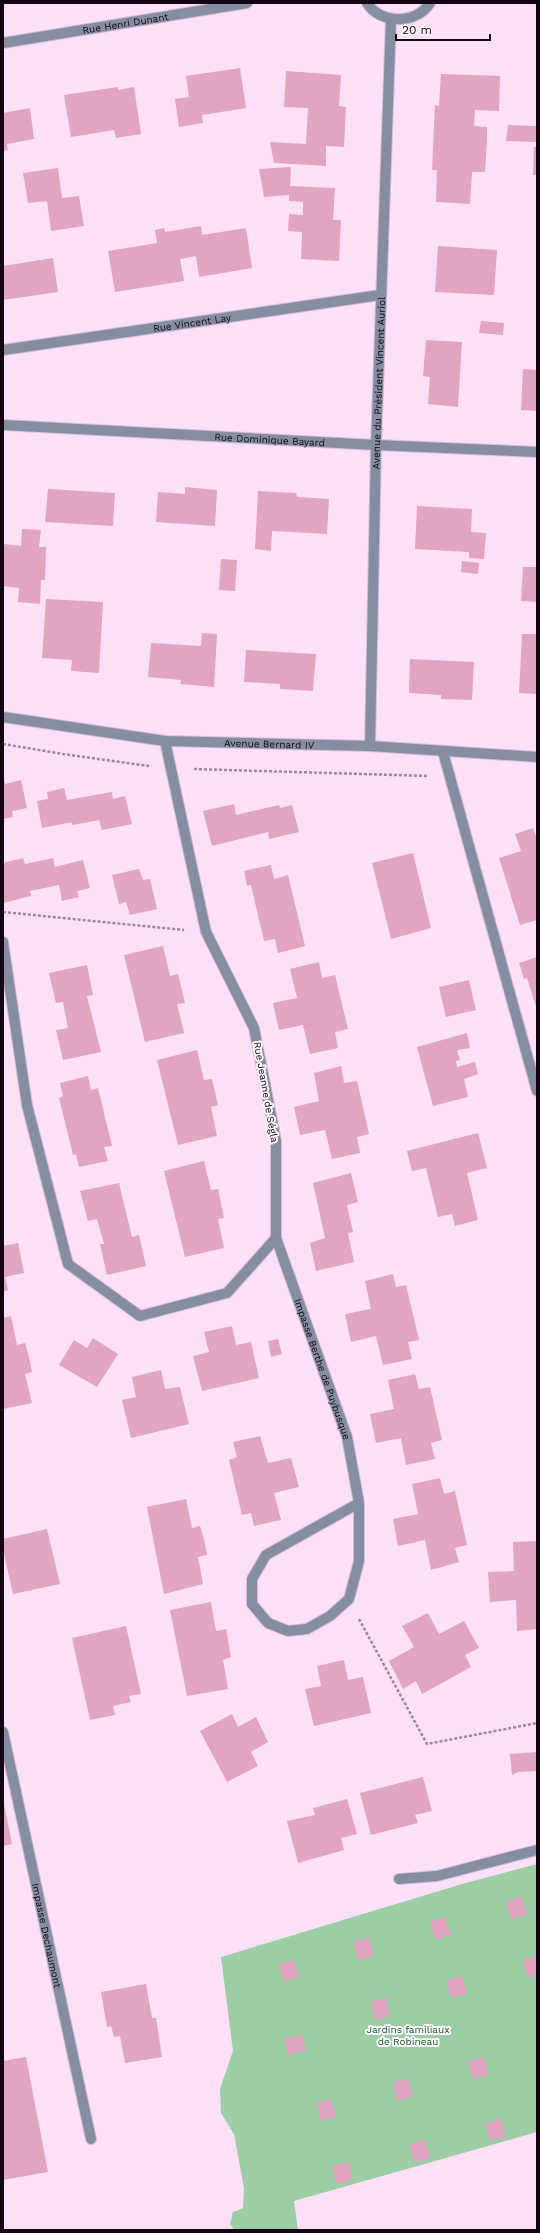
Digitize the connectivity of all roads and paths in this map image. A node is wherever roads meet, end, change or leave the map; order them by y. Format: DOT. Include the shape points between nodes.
graph roads {
  1 [pos="247,3"];
  2 [pos="367,3"];
  3 [pos="430,3"];
  4 [pos="391,19"];
  5 [pos="3,42"];
  6 [pos="380,295"];
  7 [pos="3,350"];
  8 [pos="3,425"];
  9 [pos="376,445"];
  10 [pos="537,452"];
  11 [pos="3,717"];
  12 [pos="165,740"];
  13 [pos="3,744"];
  14 [pos="370,746"];
  15 [pos="443,752"];
  16 [pos="537,757"];
  17 [pos="170,767"];
  18 [pos="450,777"];
  19 [pos="3,912"];
  20 [pos="206,932"];
  21 [pos="3,942"];
  22 [pos="537,1091"];
  23 [pos="276,1238"];
  24 [pos="359,1504"];
  25 [pos="349,1599"];
  26 [pos="537,1723"];
  27 [pos="3,1732"];
  28 [pos="537,1850"];
  29 [pos="399,1879"];
  30 [pos="91,2139"];
  1 -- 5 [label="street, Rue Henri Dunant"];
  2 -- 4 [label="street" via="378,14"];
  3 -- 4 [label="street" via="418,14 405,19"];
  4 -- 6 [label="street, Avenue du Président Vincent Auriol"];
  6 -- 7 [label="street, Rue Vincent Lay"];
  6 -- 9 [label="street, Avenue du Président Vincent Auriol"];
  8 -- 9 [label="street, Rue Dominique Bayard"];
  9 -- 10 [label="street, Rue Dominique Bayard"];
  9 -- 14 [label="street, Avenue du Président Vincent Auriol"];
  11 -- 12 [label="street, Avenue Bernard IV"];
  12 -- 14 [label="street, Avenue Bernard IV"];
  12 -- 17 [label="street, Rue Jeanne de Ségla"];
  13 -- 17 [label="path"];
  14 -- 15 [label="street, Avenue Bernard IV"];
  15 -- 16 [label="street, Avenue Bernard IV"];
  15 -- 18 [label="street"];
  17 -- 18 [label="path"];
  17 -- 20 [label="street, Rue Jeanne de Ségla"];
  18 -- 22 [label="street"];
  19 -- 20 [label="path"];
  20 -- 23 [label="street, Rue Jeanne de Ségla" via="254,1028 276,1141"];
  21 -- 23 [label="street" via="27,1105 68,1264 140,1316 227,1293"];
  23 -- 24 [label="street, Impasse Berthe de Puybusque" via="347,1437"];
  24 -- 25 [label="street, Impasse Berthe de Puybusque" via="359,1561"];
  24 -- 25 [label="street" via="266,1555 252,1580 252,1604 268,1623 288,1631 307,1630 330,1616"];
  25 -- 26 [label="path" via="427,1744"];
  27 -- 30 [label="street, Impasse Dechaumont"];
  28 -- 29 [label="street" via="437,1876"];
}
